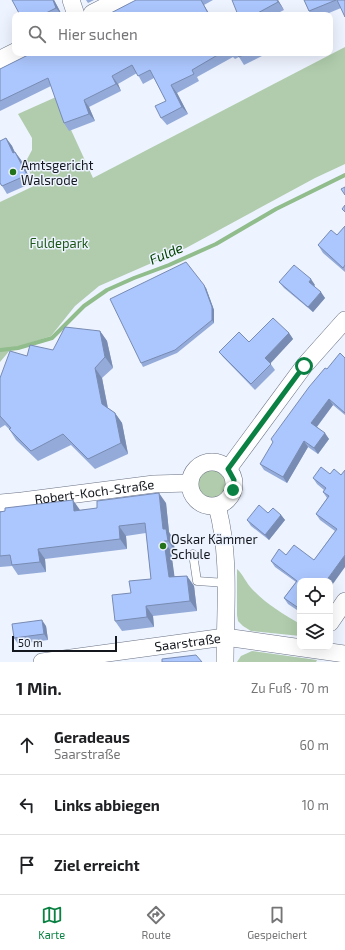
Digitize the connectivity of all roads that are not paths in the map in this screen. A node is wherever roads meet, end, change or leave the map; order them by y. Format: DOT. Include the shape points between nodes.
graph roads {
  1 [pos="70,0"];
  2 [pos="124,0"];
  3 [pos="75,12"];
  4 [pos="100,12"];
  5 [pos="12,56"];
  6 [pos="0,62"];
  7 [pos="345,320"];
  8 [pos="228,469"];
  9 [pos="189,483"];
  10 [pos="0,503"];
  11 [pos="216,506"];
  12 [pos="193,554"];
  13 [pos="226,583"];
  14 [pos="345,601"];
  15 [pos="333,619"];
  16 [pos="225,637"];
  17 [pos="297,646"];
  18 [pos="327,650"];
  19 [pos="345,654"];
  20 [pos="95,658"];
  21 [pos="42,662"];
  22 [pos="225,662"];
  1 -- 3 [label="street"];
  2 -- 4 [label="main road"];
  5 -- 6 [label="main road"];
  7 -- 8 [label="street" via="304,366"];
  8 -- 9 [label="street" via="219,463 205,463 194,471"];
  8 -- 11 [label="street" via="234,480 232,494"];
  9 -- 10 [label="street, Robert-Koch-Straße" via="154,484"];
  9 -- 11 [label="street" via="196,501 204,506"];
  11 -- 13 [label="street, Saarstraße" via="226,556"];
  12 -- 13 [label="lane" via="197,581"];
  13 -- 16 [label="street, Saarstraße"];
  14 -- 15 [label="street"];
  16 -- 17 [label="street"];
  16 -- 20 [label="street, Saarstraße"];
  16 -- 22 [label="street"];
  18 -- 19 [label="street"];
  20 -- 21 [label="street, Saarstraße"];
}
